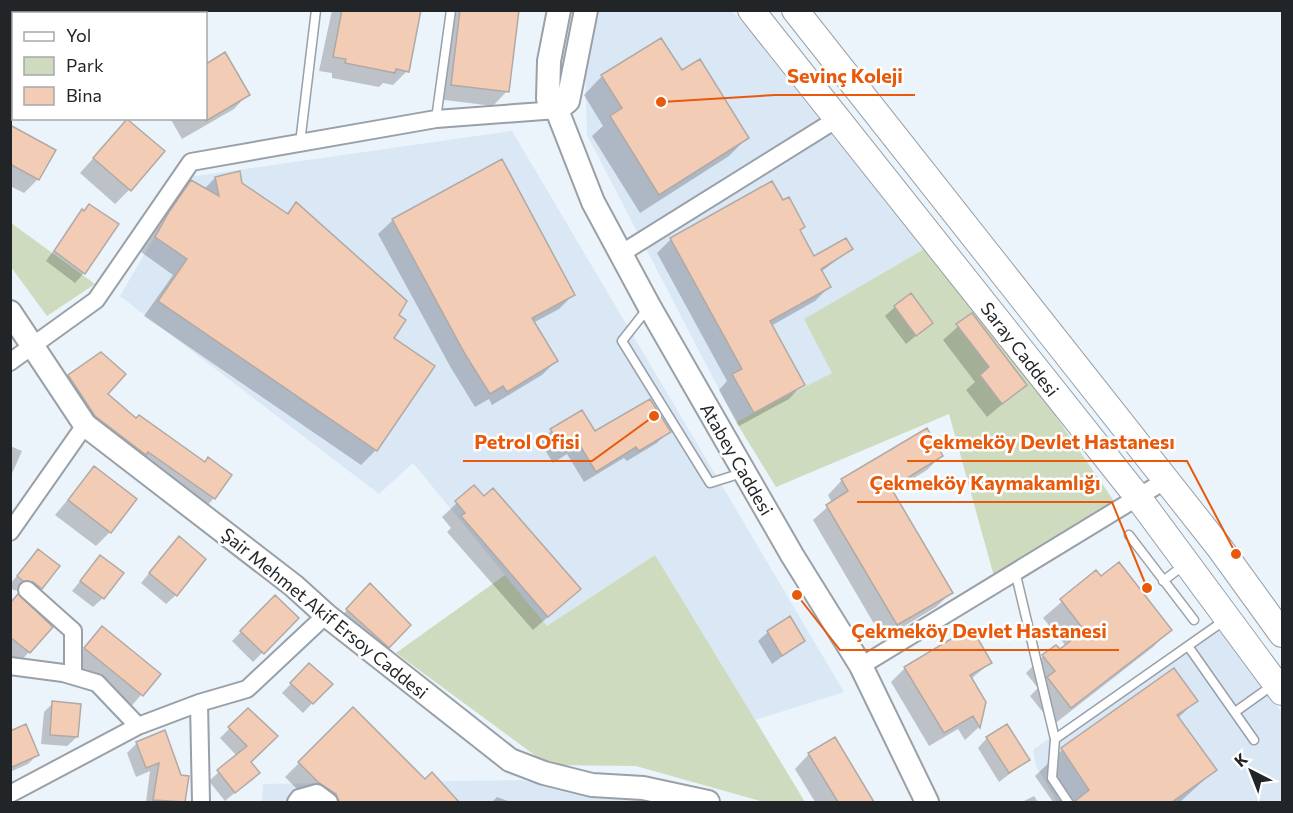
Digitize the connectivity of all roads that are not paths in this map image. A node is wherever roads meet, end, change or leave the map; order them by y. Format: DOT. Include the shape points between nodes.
graph roads {
  1 [pos="316,10"];
  2 [pos="451,10"];
  3 [pos="559,10"];
  4 [pos="586,10"];
  5 [pos="751,10"];
  6 [pos="795,10"];
  7 [pos="558,110"];
  8 [pos="436,119"];
  9 [pos="837,119"];
  10 [pos="300,143"];
  11 [pos="621,253"];
  12 [pos="649,306"];
  13 [pos="10,312"];
  14 [pos="34,346"];
  15 [pos="10,362"];
  16 [pos="85,425"];
  17 [pos="745,472"];
  18 [pos="1166,480"];
  19 [pos="1137,496"];
  20 [pos="10,532"];
  21 [pos="1129,536"];
  22 [pos="1187,563"];
  23 [pos="1015,571"];
  24 [pos="1163,581"];
  25 [pos="27,590"];
  26 [pos="326,615"];
  27 [pos="1228,618"];
  28 [pos="1194,620"];
  29 [pos="1282,634"];
  30 [pos="1188,646"];
  31 [pos="10,666"];
  32 [pos="861,666"];
  33 [pos="73,676"];
  34 [pos="1279,687"];
  35 [pos="199,703"];
  36 [pos="1235,712"];
  37 [pos="138,726"];
  38 [pos="1054,739"];
  39 [pos="1254,740"];
  40 [pos="10,794"];
  41 [pos="643,795"];
  42 [pos="201,802"];
  43 [pos="296,802"];
  44 [pos="329,802"];
  45 [pos="708,802"];
  46 [pos="927,802"];
  47 [pos="1068,802"];
  1 -- 10 [label="lane"];
  2 -- 8 [label="lane"];
  3 -- 7 [label="main road, Atabey Caddesi" via="549,61 548,99"];
  4 -- 7 [label="main road" via="568,101"];
  5 -- 9 [label="main road, Saray Caddesi"];
  6 -- 18 [label="main road, Saray Caddesi"];
  7 -- 8 [label="street"];
  7 -- 11 [label="main road, Atabey Caddesi" via="593,202"];
  8 -- 10 [label="street"];
  9 -- 11 [label="street"];
  9 -- 19 [label="main road, Saray Caddesi"];
  10 -- 14 [label="street" via="191,162 96,300"];
  11 -- 12 [label="main road, Atabey Caddesi"];
  12 -- 17 [label="main road, Atabey Caddesi"];
  12 -- 17 [label="lane" via="622,341 710,483"];
  13 -- 14 [label="main road, Şair Mehmet Akif Ersoy Caddesi"];
  14 -- 15 [label="street"];
  14 -- 16 [label="main road, Şair Mehmet Akif Ersoy Caddesi"];
  16 -- 20 [label="street"];
  16 -- 26 [label="main road, Şair Mehmet Akif Ersoy Caddesi"];
  17 -- 32 [label="main road, Atabey Caddesi"];
  18 -- 19 [label="street"];
  18 -- 29 [label="main road, Saray Caddesi"];
  19 -- 22 [label="main road, Saray Caddesi"];
  19 -- 23 [label="street"];
  21 -- 24 [label="lane"];
  22 -- 24 [label="lane"];
  22 -- 27 [label="main road, Saray Caddesi"];
  23 -- 32 [label="street"];
  23 -- 38 [label="lane"];
  24 -- 28 [label="lane"];
  25 -- 33 [label="street" via="72,631"];
  26 -- 35 [label="street" via="247,689"];
  26 -- 41 [label="main road, Şair Mehmet Akif Ersoy Caddesi" via="510,760 544,773"];
  27 -- 30 [label="lane"];
  27 -- 34 [label="main road, Saray Caddesi"];
  30 -- 36 [label="lane"];
  30 -- 38 [label="lane"];
  31 -- 33 [label="street"];
  32 -- 46 [label="main road, Atabey Caddesi"];
  33 -- 37 [label="street" via="97,683"];
  34 -- 36 [label="lane"];
  35 -- 37 [label="street"];
  35 -- 42 [label="street"];
  36 -- 39 [label="lane"];
  37 -- 40 [label="street"];
  38 -- 47 [label="lane" via="1052,778"];
  41 -- 45 [label="main road, Şair Mehmet Akif Ersoy Caddesi"];
  43 -- 44 [label="street" via="317,793"];
}
